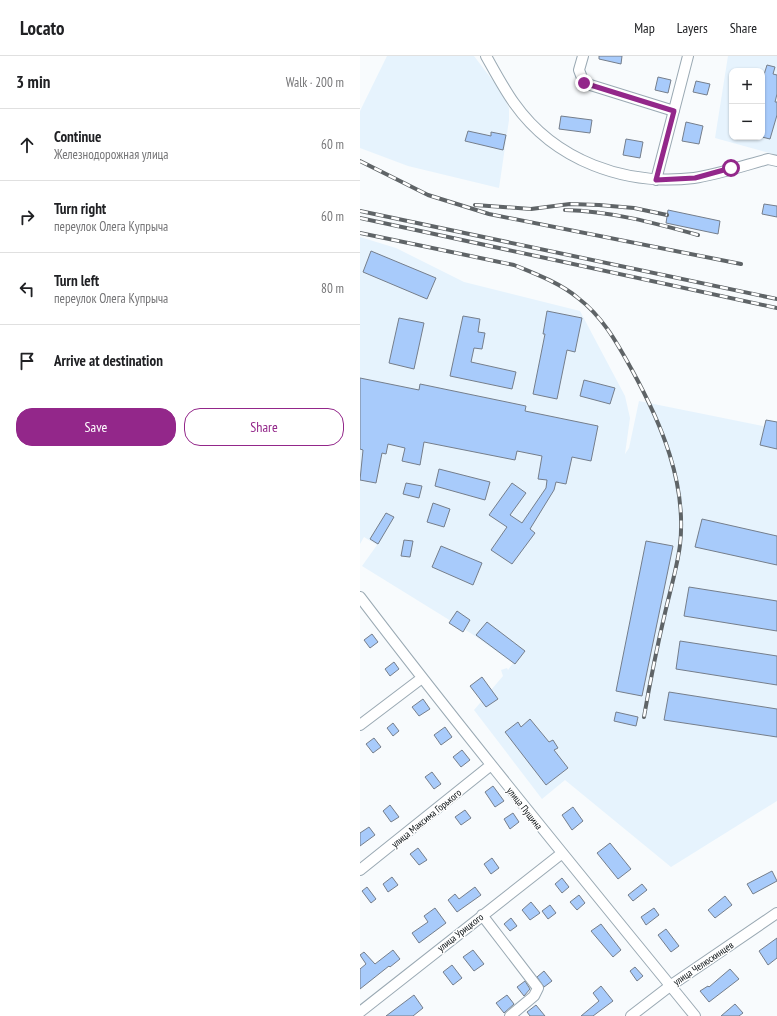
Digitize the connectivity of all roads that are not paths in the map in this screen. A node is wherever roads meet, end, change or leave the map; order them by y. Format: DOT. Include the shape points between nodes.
graph roads {
  1 [pos="486,56"];
  2 [pos="583,56"];
  3 [pos="688,56"];
  4 [pos="674,111"];
  5 [pos="777,161"];
  6 [pos="656,180"];
  7 [pos="360,596"];
  8 [pos="422,678"];
  9 [pos="360,725"];
  10 [pos="491,765"];
  11 [pos="561,854"];
  12 [pos="360,870"];
  13 [pos="777,913"];
  14 [pos="482,915"];
  15 [pos="670,986"];
  16 [pos="360,1012"];
  17 [pos="510,1016"];
  18 [pos="631,1016"];
  19 [pos="695,1016"];
  1 -- 6 [label="street" via="515,104 545,137 591,165 625,176"];
  2 -- 4 [label="street" via="579,70 584,83"];
  3 -- 4 [label="street"];
  4 -- 6 [label="street"];
  5 -- 6 [label="street" via="768,159 695,178"];
  7 -- 8 [label="street, улица Пущина"];
  8 -- 9 [label="street"];
  8 -- 10 [label="street, улица Пущина"];
  10 -- 11 [label="street, улица Пущина"];
  10 -- 12 [label="street, улица Максима Горького"];
  11 -- 14 [label="street, улица Урицкого"];
  11 -- 15 [label="street, улица Пущина"];
  13 -- 15 [label="street, улица Челюскинцев"];
  14 -- 16 [label="street, улица Урицкого"];
  14 -- 17 [label="street" via="538,988 534,996"];
  15 -- 18 [label="street, улица Челюскинцев"];
  15 -- 19 [label="street, улица Пущина"];
}
